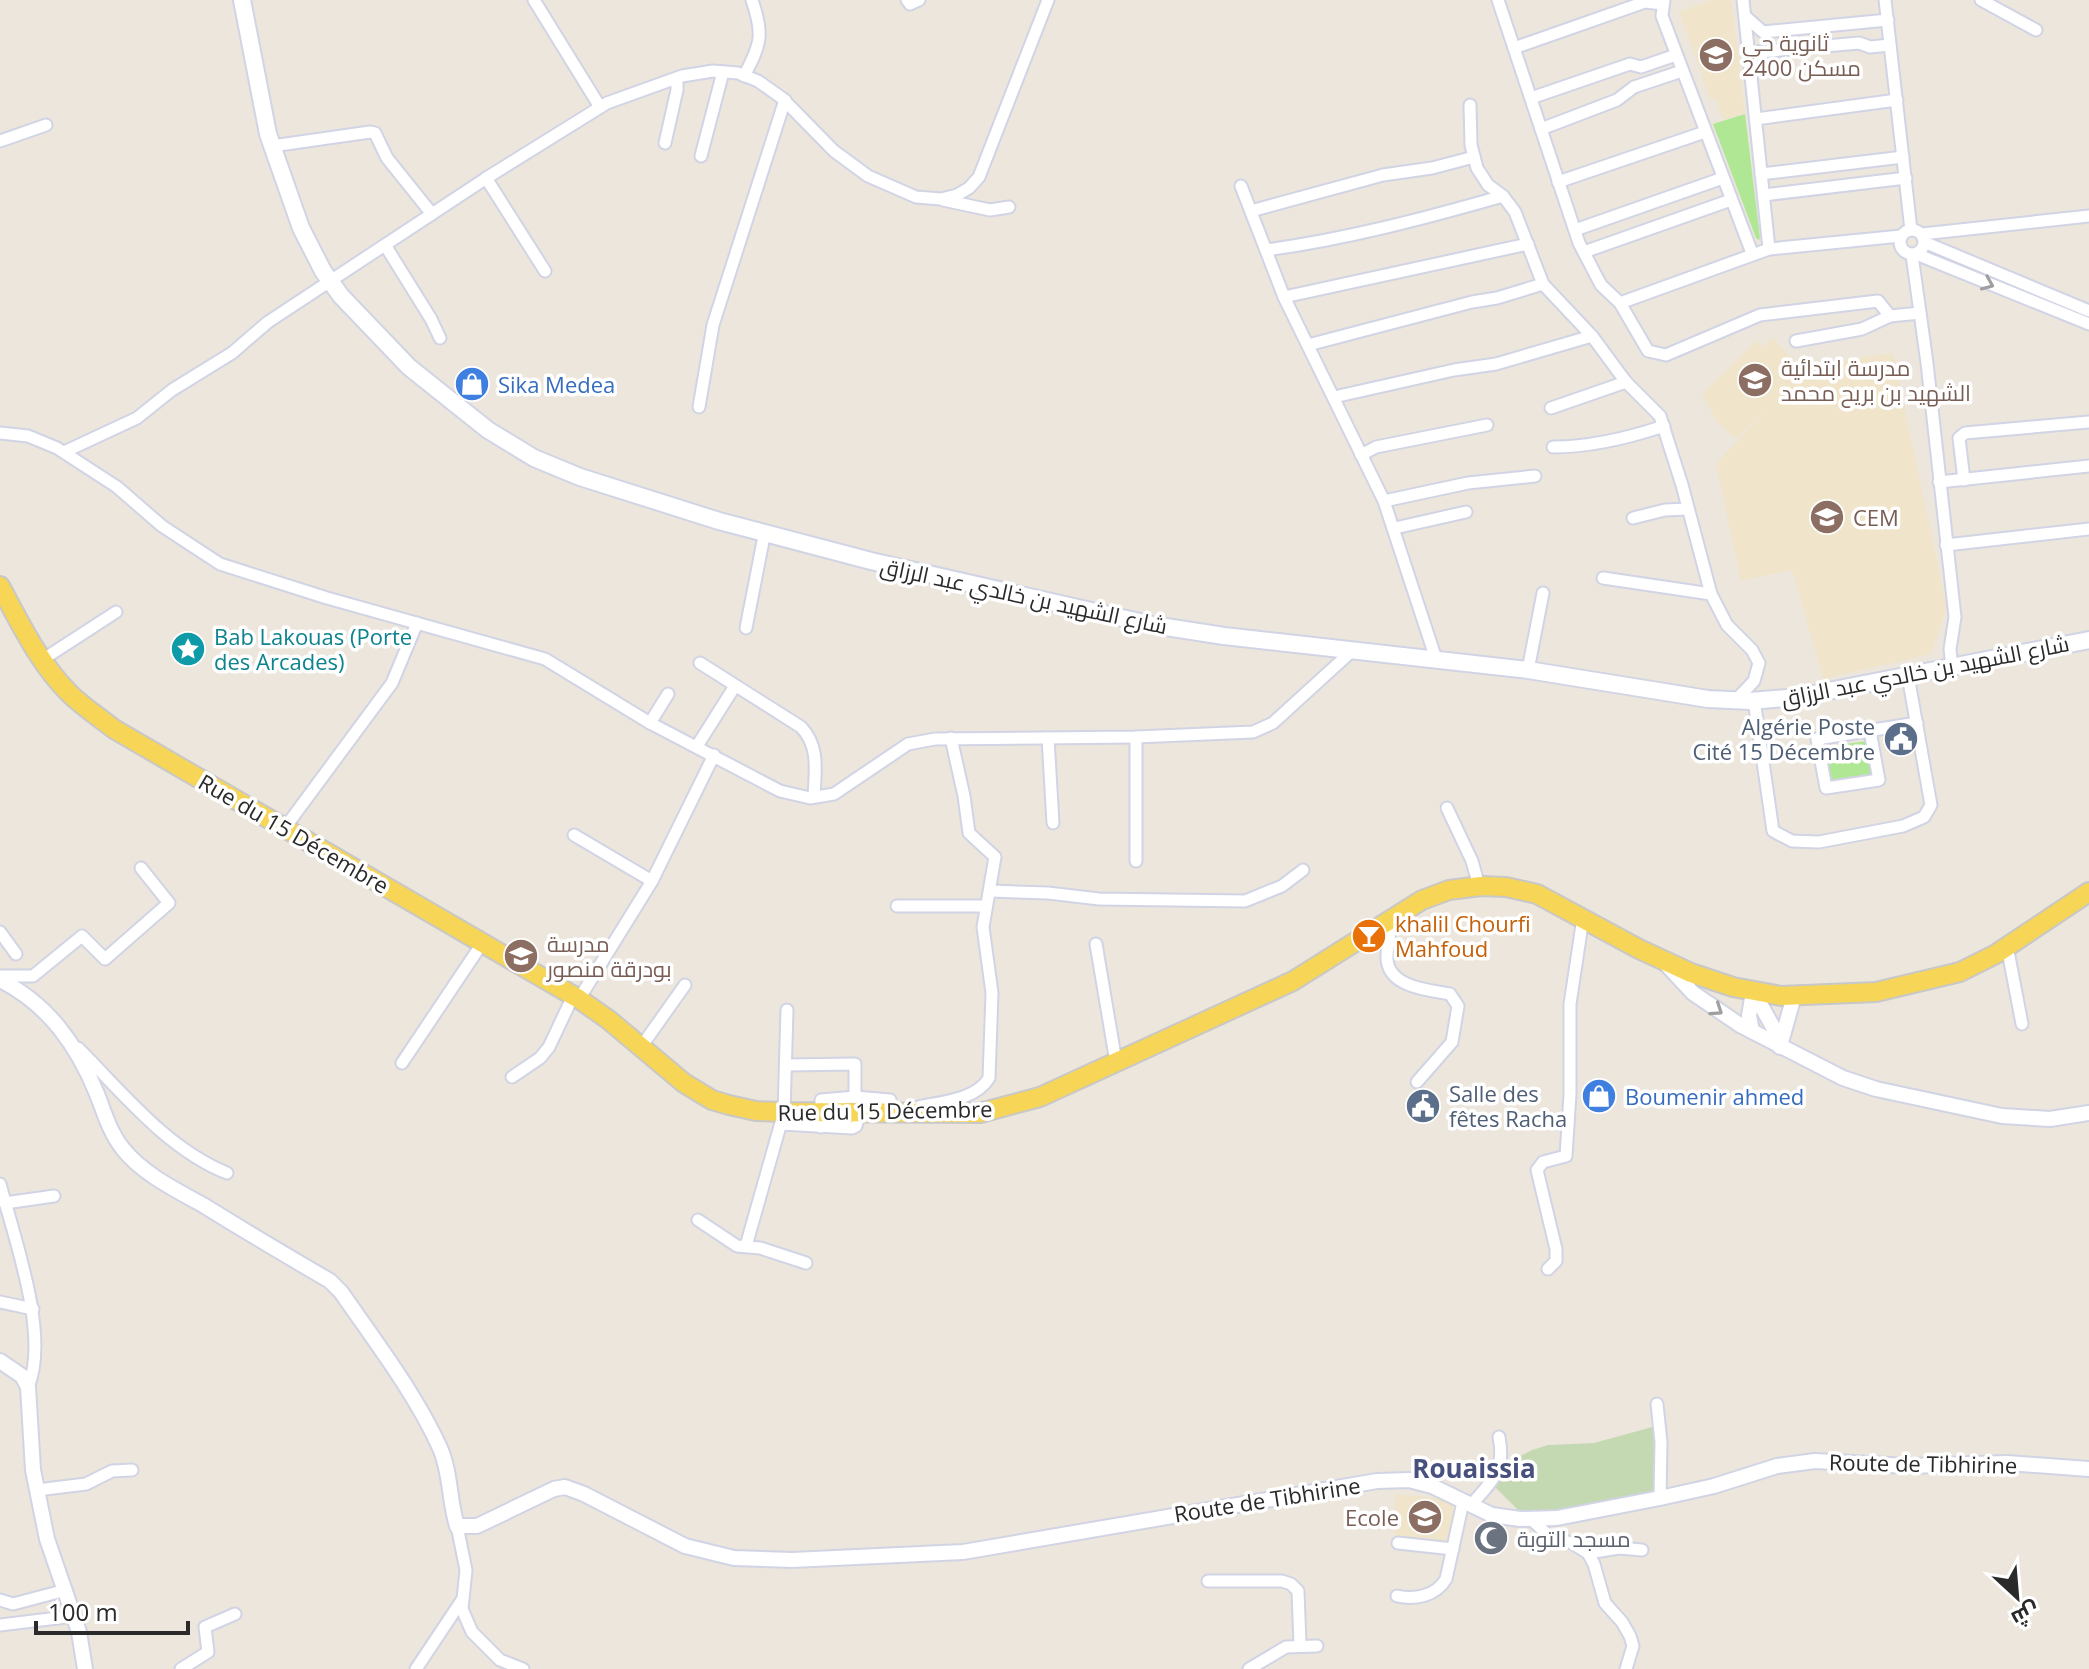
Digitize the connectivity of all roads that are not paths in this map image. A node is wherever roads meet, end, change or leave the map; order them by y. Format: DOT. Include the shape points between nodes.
graph roads {
  1 [pos="242,0"];
  2 [pos="534,0"];
  3 [pos="752,0"];
  4 [pos="907,0"];
  5 [pos="919,0"];
  6 [pos="1048,0"];
  7 [pos="1498,0"];
  8 [pos="1743,0"];
  9 [pos="1885,0"];
  10 [pos="1981,0"];
  11 [pos="1663,2"];
  12 [pos="1745,16"];
  13 [pos="1888,20"];
  14 [pos="2036,30"];
  15 [pos="1890,45"];
  16 [pos="1514,48"];
  17 [pos="1748,53"];
  18 [pos="1676,55"];
  19 [pos="1641,67"];
  20 [pos="1682,71"];
  21 [pos="723,72"];
  22 [pos="744,76"];
  23 [pos="677,78"];
  24 [pos="1645,83"];
  25 [pos="1531,98"];
  26 [pos="785,100"];
  27 [pos="1897,100"];
  28 [pos="1470,105"];
  29 [pos="600,107"];
  30 [pos="1756,119"];
  31 [pos="46,125"];
  32 [pos="1541,129"];
  33 [pos="1705,132"];
  34 [pos="0,141"];
  35 [pos="665,143"];
  36 [pos="272,146"];
  37 [pos="701,156"];
  38 [pos="1474,157"];
  39 [pos="1903,157"];
  40 [pos="1761,174"];
  41 [pos="486,178"];
  42 [pos="1723,178"];
  43 [pos="1906,178"];
  44 [pos="1558,182"];
  45 [pos="1241,186"];
  46 [pos="1764,195"];
  47 [pos="1503,196"];
  48 [pos="941,199"];
  49 [pos="1731,200"];
  50 [pos="1009,207"];
  51 [pos="1251,211"];
  52 [pos="432,214"];
  53 [pos="2089,216"];
  54 [pos="1575,230"];
  55 [pos="1915,235"];
  56 [pos="1528,244"];
  57 [pos="385,245"];
  58 [pos="1769,249"];
  59 [pos="1266,250"];
  60 [pos="1584,252"];
  61 [pos="1752,253"];
  62 [pos="1914,254"];
  63 [pos="545,271"];
  64 [pos="330,281"];
  65 [pos="1543,284"];
  66 [pos="1284,297"];
  67 [pos="1620,303"];
  68 [pos="2089,311"];
  69 [pos="1920,313"];
  70 [pos="1890,316"];
  71 [pos="2089,324"];
  72 [pos="1592,336"];
  73 [pos="440,338"];
  74 [pos="1796,341"];
  75 [pos="1308,345"];
  76 [pos="1626,382"];
  77 [pos="1334,397"];
  78 [pos="699,407"];
  79 [pos="1551,408"];
  80 [pos="2089,422"];
  81 [pos="1487,425"];
  82 [pos="1664,426"];
  83 [pos="0,433"];
  84 [pos="1553,447"];
  85 [pos="64,452"];
  86 [pos="1361,455"];
  87 [pos="2089,466"];
  88 [pos="1535,476"];
  89 [pos="1964,480"];
  90 [pos="1939,482"];
  91 [pos="1384,501"];
  92 [pos="1688,509"];
  93 [pos="1466,512"];
  94 [pos="1633,518"];
  95 [pos="1395,528"];
  96 [pos="2089,529"];
  97 [pos="765,531"];
  98 [pos="1946,545"];
  99 [pos="1603,578"];
  100 [pos="0,586"];
  101 [pos="1543,593"];
  102 [pos="1711,594"];
  103 [pos="116,612"];
  104 [pos="417,623"];
  105 [pos="746,628"];
  106 [pos="2089,640"];
  107 [pos="1353,650"];
  108 [pos="1436,659"];
  109 [pos="42,660"];
  110 [pos="700,663"];
  111 [pos="1952,667"];
  112 [pos="1528,670"];
  113 [pos="1908,676"];
  114 [pos="735,686"];
  115 [pos="668,694"];
  116 [pos="1745,700"];
  117 [pos="650,723"];
  118 [pos="1917,723"];
  119 [pos="1870,731"];
  120 [pos="1136,737"];
  121 [pos="951,738"];
  122 [pos="1048,738"];
  123 [pos="697,746"];
  124 [pos="714,755"];
  125 [pos="814,797"];
  126 [pos="1447,808"];
  127 [pos="1053,823"];
  128 [pos="284,829"];
  129 [pos="574,835"];
  130 [pos="1136,861"];
  131 [pos="141,868"];
  132 [pos="1303,870"];
  133 [pos="652,881"];
  134 [pos="1479,886"];
  135 [pos="990,891"];
  136 [pos="2089,892"];
  137 [pos="897,906"];
  138 [pos="985,906"];
  139 [pos="1583,918"];
  140 [pos="1385,922"];
  141 [pos="0,932"];
  142 [pos="483,942"];
  143 [pos="1096,944"];
  144 [pos="2007,946"];
  145 [pos="16,954"];
  146 [pos="1664,961"];
  147 [pos="0,978"];
  148 [pos="685,985"];
  149 [pos="1753,991"];
  150 [pos="1794,996"];
  151 [pos="576,998"];
  152 [pos="787,1010"];
  153 [pos="2022,1024"];
  154 [pos="1752,1031"];
  155 [pos="70,1040"];
  156 [pos="641,1047"];
  157 [pos="1780,1047"];
  158 [pos="1116,1062"];
  159 [pos="402,1063"];
  160 [pos="786,1065"];
  161 [pos="512,1077"];
  162 [pos="1417,1082"];
  163 [pos="858,1105"];
  164 [pos="895,1113"];
  165 [pos="2089,1113"];
  166 [pos="782,1118"];
  167 [pos="227,1173"];
  168 [pos="0,1184"];
  169 [pos="54,1196"];
  170 [pos="5,1203"];
  171 [pos="698,1220"];
  172 [pos="746,1246"];
  173 [pos="806,1263"];
  174 [pos="1548,1269"];
  175 [pos="0,1302"];
  176 [pos="33,1309"];
  177 [pos="0,1361"];
  178 [pos="28,1387"];
  179 [pos="1657,1404"];
  180 [pos="1499,1437"];
  181 [pos="2089,1469"];
  182 [pos="132,1470"];
  183 [pos="37,1490"];
  184 [pos="1660,1498"];
  185 [pos="1467,1504"];
  186 [pos="1531,1519"];
  187 [pos="457,1526"];
  188 [pos="1398,1543"];
  189 [pos="1453,1549"];
  190 [pos="1642,1550"];
  191 [pos="1588,1553"];
  192 [pos="1208,1581"];
  193 [pos="66,1590"];
  194 [pos="1397,1596"];
  195 [pos="463,1599"];
  196 [pos="0,1600"];
  197 [pos="235,1614"];
  198 [pos="74,1616"];
  199 [pos="0,1625"];
  200 [pos="1300,1645"];
  201 [pos="1317,1646"];
  202 [pos="497,1665"];
  203 [pos="85,1669"];
  204 [pos="181,1669"];
  205 [pos="416,1669"];
  206 [pos="523,1669"];
  207 [pos="1249,1669"];
  208 [pos="1626,1669"];
  1 -- 36 [label="main road, شارع الشهيد بن خالدي عبد الرزاق"];
  2 -- 29 [label="street"];
  3 -- 22 [label="street" via="761,38"];
  4 -- 5 [label="street"];
  6 -- 48 [label="street" via="979,177 969,188"];
  7 -- 16 [label="street"];
  8 -- 12 [label="street"];
  9 -- 13 [label="street"];
  10 -- 14 [label="street"];
  11 -- 16 [label="street" via="1645,2"];
  11 -- 18 [label="street" via="1662,16"];
  12 -- 13 [label="street" via="1763,32"];
  12 -- 17 [label="street"];
  13 -- 15 [label="street"];
  15 -- 17 [label="street"];
  15 -- 27 [label="street"];
  16 -- 25 [label="street"];
  17 -- 30 [label="street"];
  18 -- 19 [label="street"];
  18 -- 20 [label="street"];
  19 -- 24 [label="street"];
  19 -- 25 [label="street" via="1630,64"];
  20 -- 24 [label="street"];
  20 -- 33 [label="street"];
  21 -- 22 [label="street"];
  21 -- 23 [label="street"];
  21 -- 37 [label="street"];
  22 -- 26 [label="street"];
  23 -- 29 [label="street"];
  23 -- 35 [label="street"];
  24 -- 32 [label="street" via="1617,100"];
  25 -- 32 [label="street"];
  26 -- 48 [label="street" via="834,151 868,176 916,197"];
  26 -- 78 [label="street" via="713,325"];
  27 -- 30 [label="street"];
  27 -- 39 [label="street"];
  28 -- 38 [label="street"];
  29 -- 41 [label="street"];
  30 -- 40 [label="street"];
  31 -- 34 [label="street"];
  32 -- 44 [label="street"];
  33 -- 42 [label="street"];
  33 -- 44 [label="street"];
  36 -- 52 [label="street" via="375,133 387,158"];
  36 -- 64 [label="main road, شارع الشهيد بن خالدي عبد الرزاق" via="301,228"];
  38 -- 47 [label="street" via="1488,185"];
  38 -- 51 [label="street"];
  39 -- 40 [label="street"];
  39 -- 43 [label="street"];
  40 -- 46 [label="street"];
  41 -- 52 [label="street"];
  41 -- 63 [label="street"];
  42 -- 49 [label="street"];
  42 -- 54 [label="street"];
  43 -- 46 [label="street"];
  43 -- 55 [label="street"];
  44 -- 54 [label="street"];
  45 -- 51 [label="street"];
  46 -- 58 [label="street"];
  47 -- 56 [label="street"];
  47 -- 59 [label="street" via="1430,218"];
  48 -- 50 [label="street" via="990,210"];
  49 -- 60 [label="street"];
  49 -- 61 [label="street"];
  51 -- 59 [label="street"];
  52 -- 57 [label="street"];
  53 -- 55 [label="street"];
  54 -- 60 [label="street"];
  55 -- 58 [label="street"];
  55 -- 62 [label="street" via="1922,249"];
  55 -- 62 [label="street" via="1901,248"];
  55 -- 68 [label="street"];
  56 -- 65 [label="street"];
  56 -- 66 [label="street"];
  57 -- 64 [label="street"];
  57 -- 73 [label="street"];
  58 -- 61 [label="street"];
  59 -- 66 [label="street"];
  60 -- 67 [label="street" via="1601,285"];
  61 -- 67 [label="street"];
  62 -- 69 [label="street"];
  62 -- 71 [label="street, one-way"];
  64 -- 85 [label="street" via="137,418"];
  64 -- 97 [label="main road, شارع الشهيد بن خالدي عبد الرزاق" via="409,367 488,430 534,458 607,486"];
  65 -- 72 [label="street"];
  65 -- 75 [label="street"];
  66 -- 75 [label="street"];
  67 -- 70 [label="street" via="1648,351 1666,355 1760,315 1878,301"];
  69 -- 70 [label="street"];
  69 -- 90 [label="street"];
  70 -- 74 [label="street" via="1862,329"];
  72 -- 76 [label="street"];
  72 -- 77 [label="street" via="1496,364"];
  75 -- 77 [label="street"];
  76 -- 79 [label="street"];
  76 -- 82 [label="street"];
  77 -- 86 [label="street"];
  80 -- 89 [label="street" via="1965,433 1959,438"];
  81 -- 86 [label="street" via="1376,447"];
  82 -- 84 [label="street" via="1629,437"];
  82 -- 92 [label="street"];
  83 -- 85 [label="street" via="28,436"];
  85 -- 104 [label="street" via="220,564"];
  86 -- 91 [label="street"];
  87 -- 89 [label="street"];
  88 -- 91 [label="street" via="1468,483"];
  89 -- 90 [label="street"];
  90 -- 98 [label="street"];
  91 -- 95 [label="street"];
  92 -- 94 [label="street"];
  92 -- 102 [label="street"];
  93 -- 95 [label="street"];
  95 -- 108 [label="street"];
  96 -- 98 [label="street"];
  97 -- 105 [label="street"];
  97 -- 107 [label="main road, شارع الشهيد بن خالدي عبد الرزاق" via="871,561 1153,625"];
  98 -- 111 [label="street" via="1955,617"];
  99 -- 102 [label="street"];
  100 -- 109 [label="main road, Rue du 15 Décembre"];
  101 -- 112 [label="street"];
  102 -- 116 [label="street" via="1727,625 1759,663"];
  103 -- 109 [label="street"];
  104 -- 117 [label="street" via="545,659"];
  104 -- 128 [label="street" via="392,683"];
  106 -- 111 [label="main road, شارع الشهيد بن خالدي عبد الرزاق"];
  107 -- 108 [label="main road, شارع الشهيد بن خالدي عبد الرزاق"];
  107 -- 120 [label="street" via="1273,723 1253,732"];
  108 -- 112 [label="main road, شارع الشهيد بن خالدي عبد الرزاق"];
  109 -- 128 [label="main road, Rue du 15 Décembre" via="70,694 114,729"];
  110 -- 114 [label="street"];
  111 -- 113 [label="main road, شارع الشهيد بن خالدي عبد الرزاق"];
  112 -- 116 [label="main road, شارع الشهيد بن خالدي عبد الرزاق" via="1708,699"];
  113 -- 116 [label="main road, شارع الشهيد بن خالدي عبد الرزاق" via="1798,697"];
  113 -- 118 [label="street"];
  114 -- 123 [label="street"];
  114 -- 125 [label="street" via="813,740"];
  115 -- 117 [label="street"];
  116 -- 118 [label="street" via="1773,831 1792,841 1819,842 1924,817 1931,805"];
  117 -- 123 [label="street"];
  118 -- 119 [label="street"];
  119 -- 119 [label="street" via="1817,739 1826,788 1879,780"];
  120 -- 122 [label="street"];
  120 -- 130 [label="street"];
  121 -- 122 [label="street"];
  121 -- 125 [label="street" via="908,744 834,794"];
  121 -- 135 [label="street" via="969,833 995,857"];
  122 -- 127 [label="street"];
  123 -- 124 [label="street"];
  124 -- 125 [label="street" via="780,791"];
  124 -- 133 [label="street"];
  126 -- 134 [label="street"];
  128 -- 142 [label="main road, Rue du 15 Décembre"];
  129 -- 133 [label="street"];
  131 -- 147 [label="street" via="169,903 105,959 82,936 33,976"];
  132 -- 135 [label="street" via="1282,886 1245,901"];
  133 -- 151 [label="street"];
  134 -- 139 [label="main road, Rue du 15 Décembre" via="1537,894"];
  134 -- 140 [label="main road, Rue du 15 Décembre" via="1422,900"];
  135 -- 138 [label="street"];
  136 -- 144 [label="main road, Rue du 15 Décembre"];
  137 -- 138 [label="street"];
  138 -- 164 [label="street" via="992,993 989,1078 972,1094"];
  139 -- 146 [label="main road, Rue du 15 Décembre"];
  139 -- 174 [label="street" via="1570,1004 1566,1156 1543,1162 1537,1170 1556,1249 1556,1261"];
  140 -- 158 [label="main road, Rue du 15 Décembre" via="1293,981"];
  140 -- 162 [label="street" via="1392,972 1427,992 1450,994 1458,1006 1452,1042"];
  141 -- 145 [label="street"];
  142 -- 151 [label="main road, Rue du 15 Décembre"];
  142 -- 159 [label="street"];
  143 -- 158 [label="street"];
  144 -- 150 [label="main road, Rue du 15 Décembre" via="1960,972 1918,984"];
  144 -- 153 [label="street"];
  146 -- 149 [label="main road, Rue du 15 Décembre"];
  146 -- 154 [label="street, one-way" via="1693,993"];
  147 -- 155 [label="street" via="29,997"];
  148 -- 156 [label="street"];
  149 -- 150 [label="main road, Rue du 15 Décembre"];
  149 -- 154 [label="street"];
  149 -- 157 [label="street"];
  150 -- 157 [label="street"];
  151 -- 156 [label="main road, Rue du 15 Décembre"];
  151 -- 161 [label="street" via="549,1047"];
  152 -- 160 [label="street"];
  154 -- 157 [label="street"];
  155 -- 167 [label="street" via="175,1143"];
  155 -- 187 [label="street" via="109,1127 138,1164 341,1292 440,1449"];
  156 -- 166 [label="main road, Rue du 15 Décembre" via="712,1100"];
  157 -- 165 [label="street" via="1876,1089 2002,1116 2050,1119"];
  158 -- 164 [label="main road, Rue du 15 Décembre" via="1007,1108"];
  160 -- 163 [label="street" via="855,1064"];
  160 -- 166 [label="street"];
  163 -- 164 [label="main road, Rue du 15 Décembre"];
  163 -- 166 [label="main road, Rue du 15 Décembre" via="821,1120"];
  166 -- 172 [label="street"];
  168 -- 170 [label="street"];
  169 -- 170 [label="street"];
  170 -- 176 [label="street"];
  171 -- 172 [label="street" via="737,1246"];
  172 -- 173 [label="street"];
  175 -- 176 [label="street"];
  176 -- 178 [label="street" via="34,1375"];
  177 -- 178 [label="street"];
  178 -- 183 [label="street"];
  179 -- 184 [label="street"];
  180 -- 185 [label="street" via="1502,1455 1494,1478"];
  181 -- 184 [label="street, Route de Tibhirine" via="1815,1461"];
  182 -- 183 [label="street" via="112,1471 86,1484"];
  183 -- 193 [label="street" via="47,1539"];
  184 -- 186 [label="street, Route de Tibhirine"];
  185 -- 186 [label="street, Route de Tibhirine" via="1492,1515"];
  185 -- 187 [label="street, Route de Tibhirine" via="1409,1480 1377,1481 963,1552 792,1560 734,1558 685,1546 565,1487 477,1526"];
  185 -- 189 [label="street"];
  186 -- 191 [label="street" via="1551,1538"];
  187 -- 195 [label="street" via="466,1570"];
  188 -- 189 [label="street"];
  189 -- 194 [label="street" via="1441,1588 1411,1599"];
  190 -- 191 [label="street"];
  191 -- 208 [label="street" via="1605,1603 1630,1636 1633,1646"];
  192 -- 200 [label="street" via="1291,1584 1298,1591"];
  193 -- 196 [label="street" via="13,1604"];
  193 -- 198 [label="street"];
  195 -- 202 [label="street" via="472,1632"];
  195 -- 205 [label="street"];
  197 -- 204 [label="street" via="205,1627 208,1652"];
  198 -- 199 [label="street"];
  198 -- 203 [label="street"];
  200 -- 201 [label="street"];
  200 -- 207 [label="street" via="1286,1647"];
  202 -- 206 [label="street"];
}
